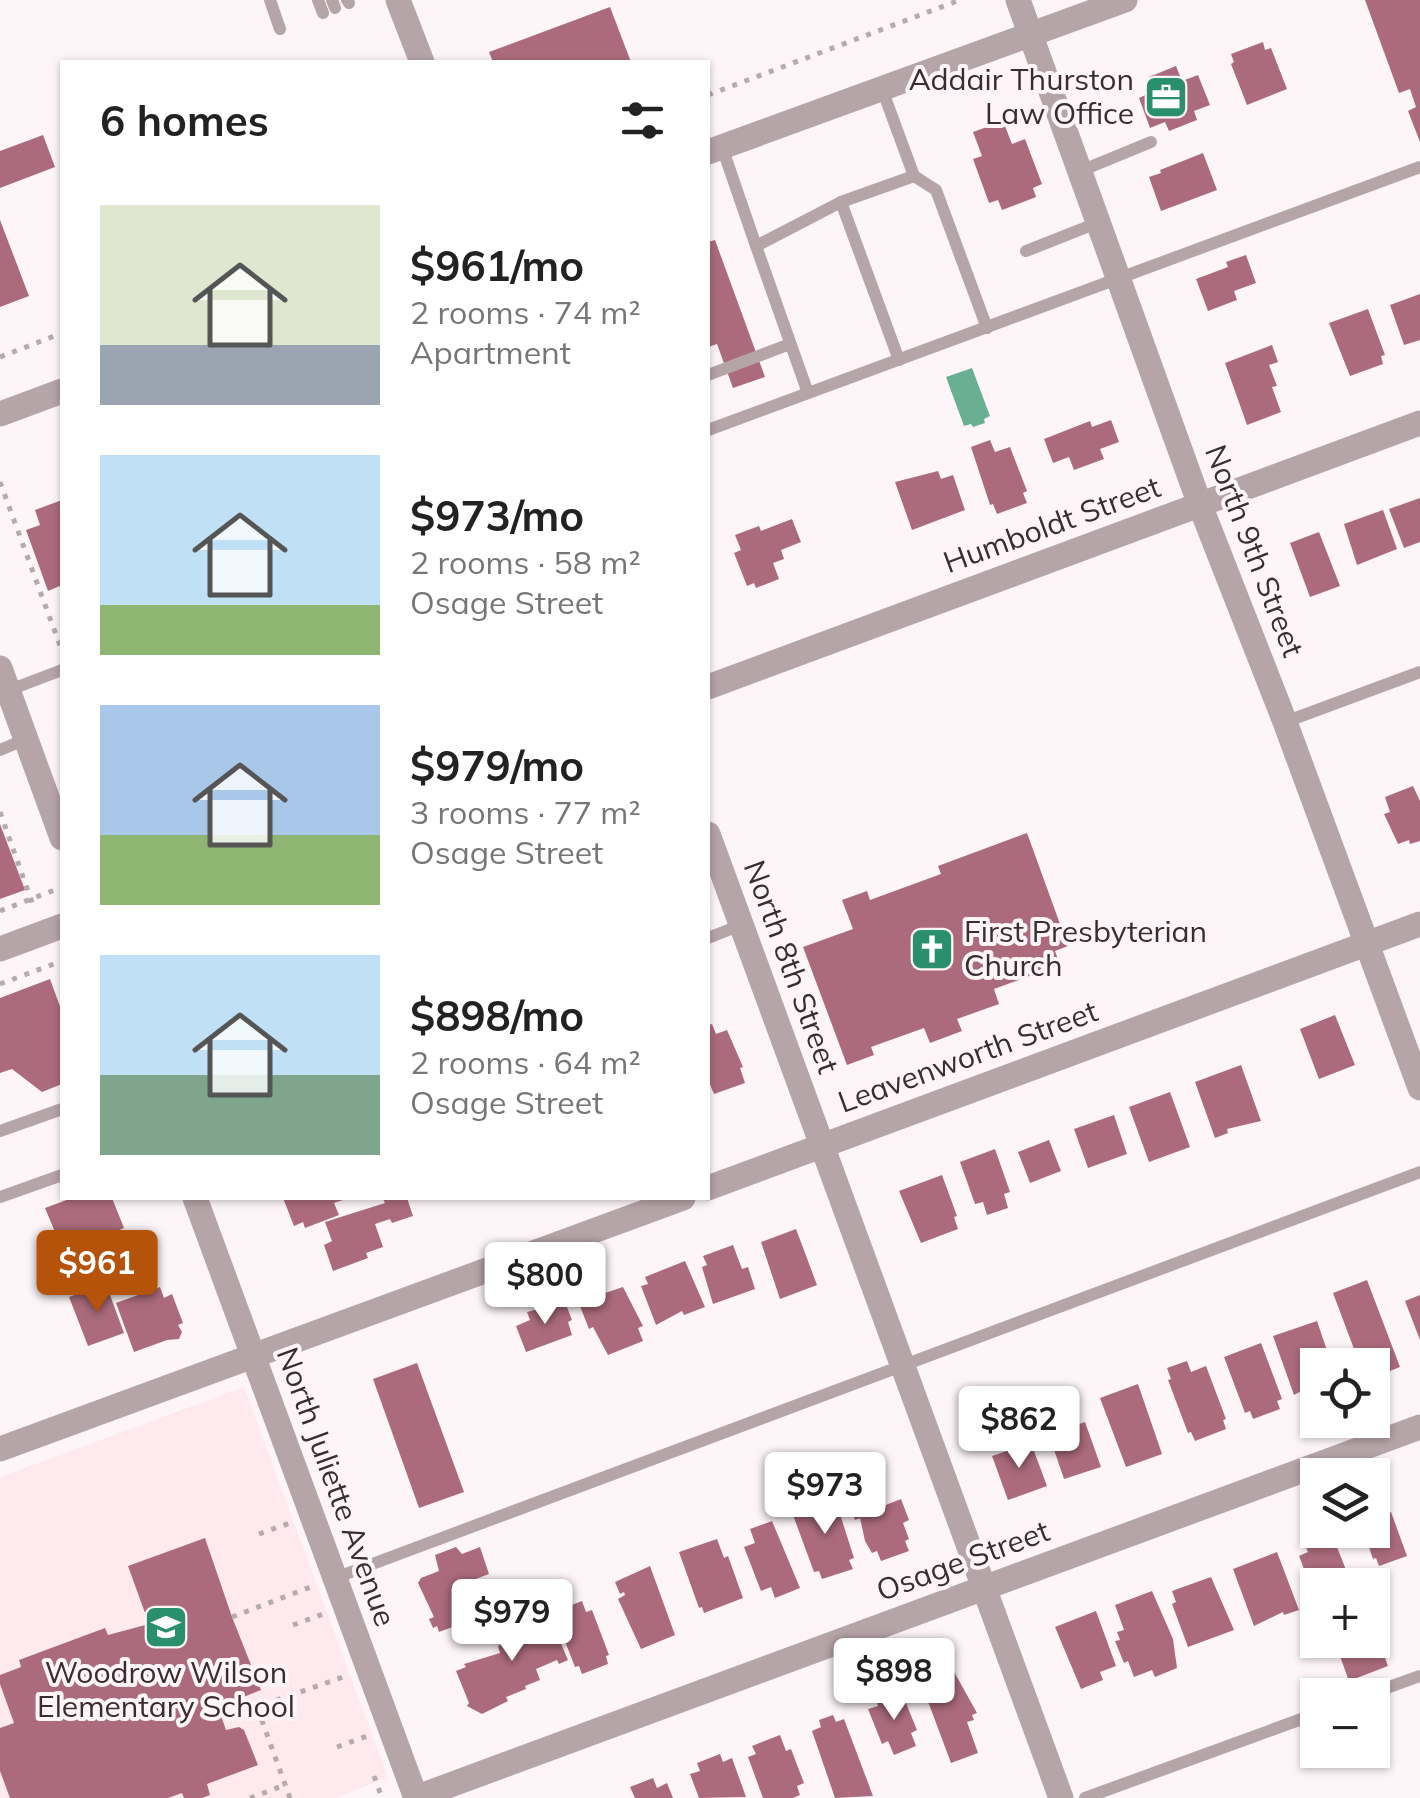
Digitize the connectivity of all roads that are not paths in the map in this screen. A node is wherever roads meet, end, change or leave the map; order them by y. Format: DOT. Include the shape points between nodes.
graph roads {
  1 [pos="270,0"];
  2 [pos="398,0"];
  3 [pos="1018,0"];
  4 [pos="1125,0"];
  5 [pos="280,28"];
  6 [pos="1029,36"];
  7 [pos="421,60"];
  8 [pos="882,89"];
  9 [pos="1151,142"];
  10 [pos="715,150"];
  11 [pos="1420,167"];
  12 [pos="1078,172"];
  13 [pos="914,176"];
  14 [pos="842,202"];
  15 [pos="1097,223"];
  16 [pos="756,246"];
  17 [pos="1026,252"];
  18 [pos="1118,279"];
  19 [pos="987,328"];
  20 [pos="790,344"];
  21 [pos="898,360"];
  22 [pos="710,374"];
  23 [pos="60,392"];
  24 [pos="808,392"];
  25 [pos="0,414"];
  26 [pos="1420,424"];
  27 [pos="710,429"];
  28 [pos="1200,504"];
  29 [pos="60,670"];
  30 [pos="1420,672"];
  31 [pos="3,684"];
  32 [pos="710,686"];
  33 [pos="1286,722"];
  34 [pos="26,740"];
  35 [pos="0,750"];
  36 [pos="60,833"];
  37 [pos="710,840"];
  38 [pos="1420,924"];
  39 [pos="741,925"];
  40 [pos="60,927"];
  41 [pos="710,937"];
  42 [pos="1368,943"];
  43 [pos="0,949"];
  44 [pos="1420,1088"];
  45 [pos="60,1110"];
  46 [pos="0,1131"];
  47 [pos="822,1146"];
  48 [pos="1420,1172"];
  49 [pos="60,1176"];
  50 [pos="710,1187"];
  51 [pos="0,1197"];
  52 [pos="196,1200"];
  53 [pos="678,1200"];
  54 [pos="254,1357"];
  55 [pos="902,1364"];
  56 [pos="1420,1427"];
  57 [pos="0,1449"];
  58 [pos="335,1578"];
  59 [pos="984,1588"];
  60 [pos="1420,1676"];
  61 [pos="1390,1687"];
  62 [pos="1300,1720"];
  63 [pos="416,1798"];
  64 [pos="1061,1798"];
  65 [pos="1085,1798"];
  1 -- 5 [label="lane"];
  2 -- 7 [label="street"];
  3 -- 6 [label="street, North 9th Street"];
  4 -- 6 [label="street"];
  6 -- 8 [label="street"];
  6 -- 12 [label="street, North 9th Street"];
  8 -- 10 [label="street"];
  8 -- 13 [label="lane"];
  9 -- 12 [label="lane"];
  10 -- 16 [label="lane"];
  11 -- 18 [label="lane"];
  12 -- 15 [label="street, North 9th Street"];
  13 -- 14 [label="lane"];
  13 -- 19 [label="lane" via="936,190"];
  14 -- 16 [label="lane"];
  14 -- 21 [label="lane"];
  15 -- 17 [label="lane"];
  15 -- 18 [label="street, North 9th Street"];
  16 -- 20 [label="lane"];
  18 -- 19 [label="lane"];
  18 -- 28 [label="street, North 9th Street"];
  19 -- 21 [label="lane"];
  20 -- 22 [label="lane"];
  20 -- 24 [label="lane"];
  21 -- 24 [label="lane"];
  23 -- 25 [label="street"];
  24 -- 27 [label="lane"];
  26 -- 28 [label="street, Humboldt Street"];
  28 -- 32 [label="street, Humboldt Street"];
  28 -- 33 [label="street, North 9th Street"];
  29 -- 31 [label="lane"];
  30 -- 33 [label="lane"];
  31 -- 34 [label="street"];
  33 -- 42 [label="street, North 9th Street"];
  34 -- 35 [label="lane"];
  34 -- 36 [label="street"];
  37 -- 39 [label="street, North 8th Street"];
  38 -- 42 [label="street, Leavenworth Street"];
  39 -- 41 [label="lane"];
  39 -- 47 [label="street, North 8th Street"];
  40 -- 43 [label="street"];
  42 -- 44 [label="street, North 9th Street"];
  42 -- 47 [label="street, Leavenworth Street"];
  45 -- 46 [label="lane"];
  47 -- 50 [label="street, Leavenworth Street"];
  47 -- 55 [label="street, North 8th Street"];
  48 -- 55 [label="lane"];
  49 -- 51 [label="lane"];
  52 -- 54 [label="street, North Juliette Avenue"];
  53 -- 54 [label="street"];
  54 -- 57 [label="street"];
  54 -- 58 [label="street, North Juliette Avenue"];
  55 -- 58 [label="lane"];
  55 -- 59 [label="street, North 8th Street"];
  56 -- 59 [label="street, Osage Street"];
  58 -- 63 [label="street, North Juliette Avenue"];
  59 -- 63 [label="street, Osage Street"];
  59 -- 64 [label="street, North 8th Street"];
  60 -- 61 [label="lane"];
  62 -- 65 [label="lane"];
}
